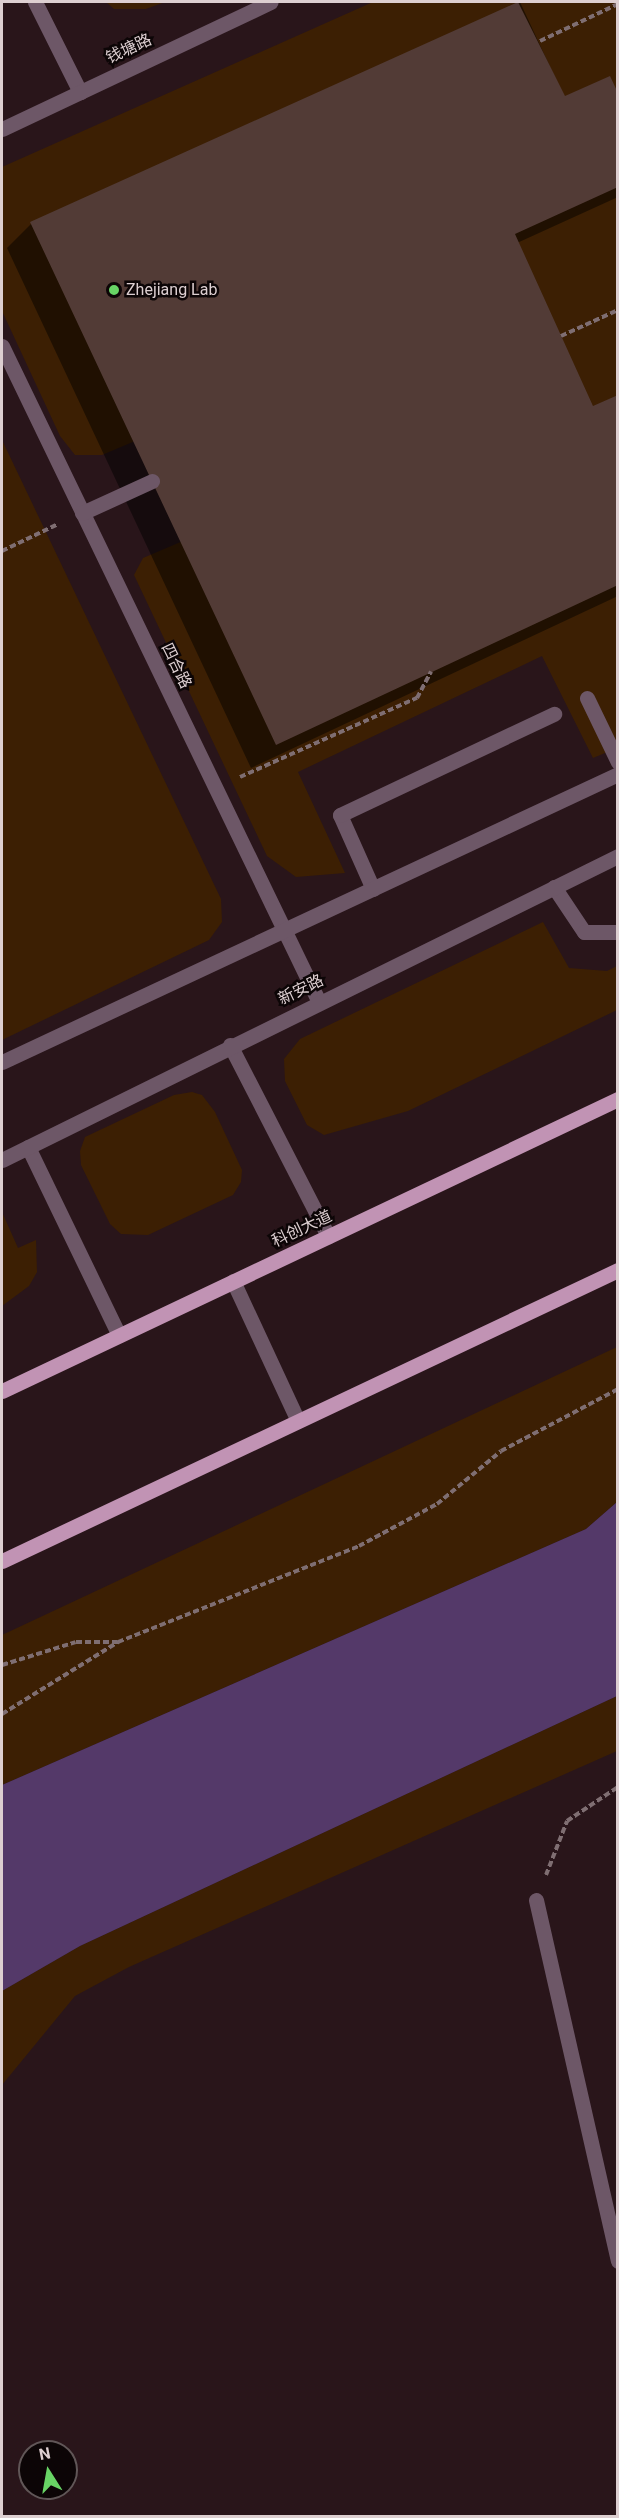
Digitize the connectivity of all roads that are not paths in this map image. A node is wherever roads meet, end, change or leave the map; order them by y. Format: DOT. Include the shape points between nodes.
graph roads {
  1 [pos="35,2"];
  2 [pos="271,2"];
  3 [pos="80,92"];
  4 [pos="2,129"];
  5 [pos="2,346"];
  6 [pos="152,481"];
  7 [pos="82,513"];
  8 [pos="587,698"];
  9 [pos="554,714"];
  10 [pos="618,762"];
  11 [pos="618,774"];
  12 [pos="618,856"];
  13 [pos="554,886"];
  14 [pos="373,889"];
  15 [pos="284,930"];
  16 [pos="618,932"];
  17 [pos="319,1002"];
  18 [pos="230,1045"];
  19 [pos="2,1062"];
  20 [pos="618,1099"];
  21 [pos="28,1147"];
  22 [pos="2,1160"];
  23 [pos="328,1236"];
  24 [pos="618,1270"];
  25 [pos="233,1281"];
  26 [pos="119,1335"];
  27 [pos="2,1391"];
  28 [pos="298,1421"];
  29 [pos="2,1561"];
  30 [pos="536,1900"];
  31 [pos="618,2261"];
  1 -- 3 [label="street"];
  2 -- 3 [label="street, 钱塘路"];
  3 -- 4 [label="street, 钱塘路"];
  5 -- 7 [label="street, 四合路"];
  6 -- 7 [label="street"];
  7 -- 15 [label="street, 四合路"];
  8 -- 10 [label="street"];
  9 -- 14 [label="street" via="340,815"];
  11 -- 14 [label="street"];
  12 -- 13 [label="street, 新安路"];
  13 -- 16 [label="street" via="584,932"];
  13 -- 17 [label="street, 新安路"];
  14 -- 15 [label="street"];
  15 -- 17 [label="street, 四合路"];
  15 -- 19 [label="street"];
  17 -- 18 [label="street, 新安路"];
  18 -- 21 [label="street, 新安路"];
  18 -- 23 [label="street"];
  20 -- 23 [label="main road, 科创大道"];
  21 -- 22 [label="street, 新安路"];
  21 -- 26 [label="street"];
  23 -- 25 [label="main road, 科创大道"];
  24 -- 28 [label="main road"];
  25 -- 26 [label="main road, 科创大道"];
  25 -- 28 [label="street"];
  26 -- 27 [label="main road, 科创大道"];
  28 -- 29 [label="main road"];
  30 -- 31 [label="street"];
}
